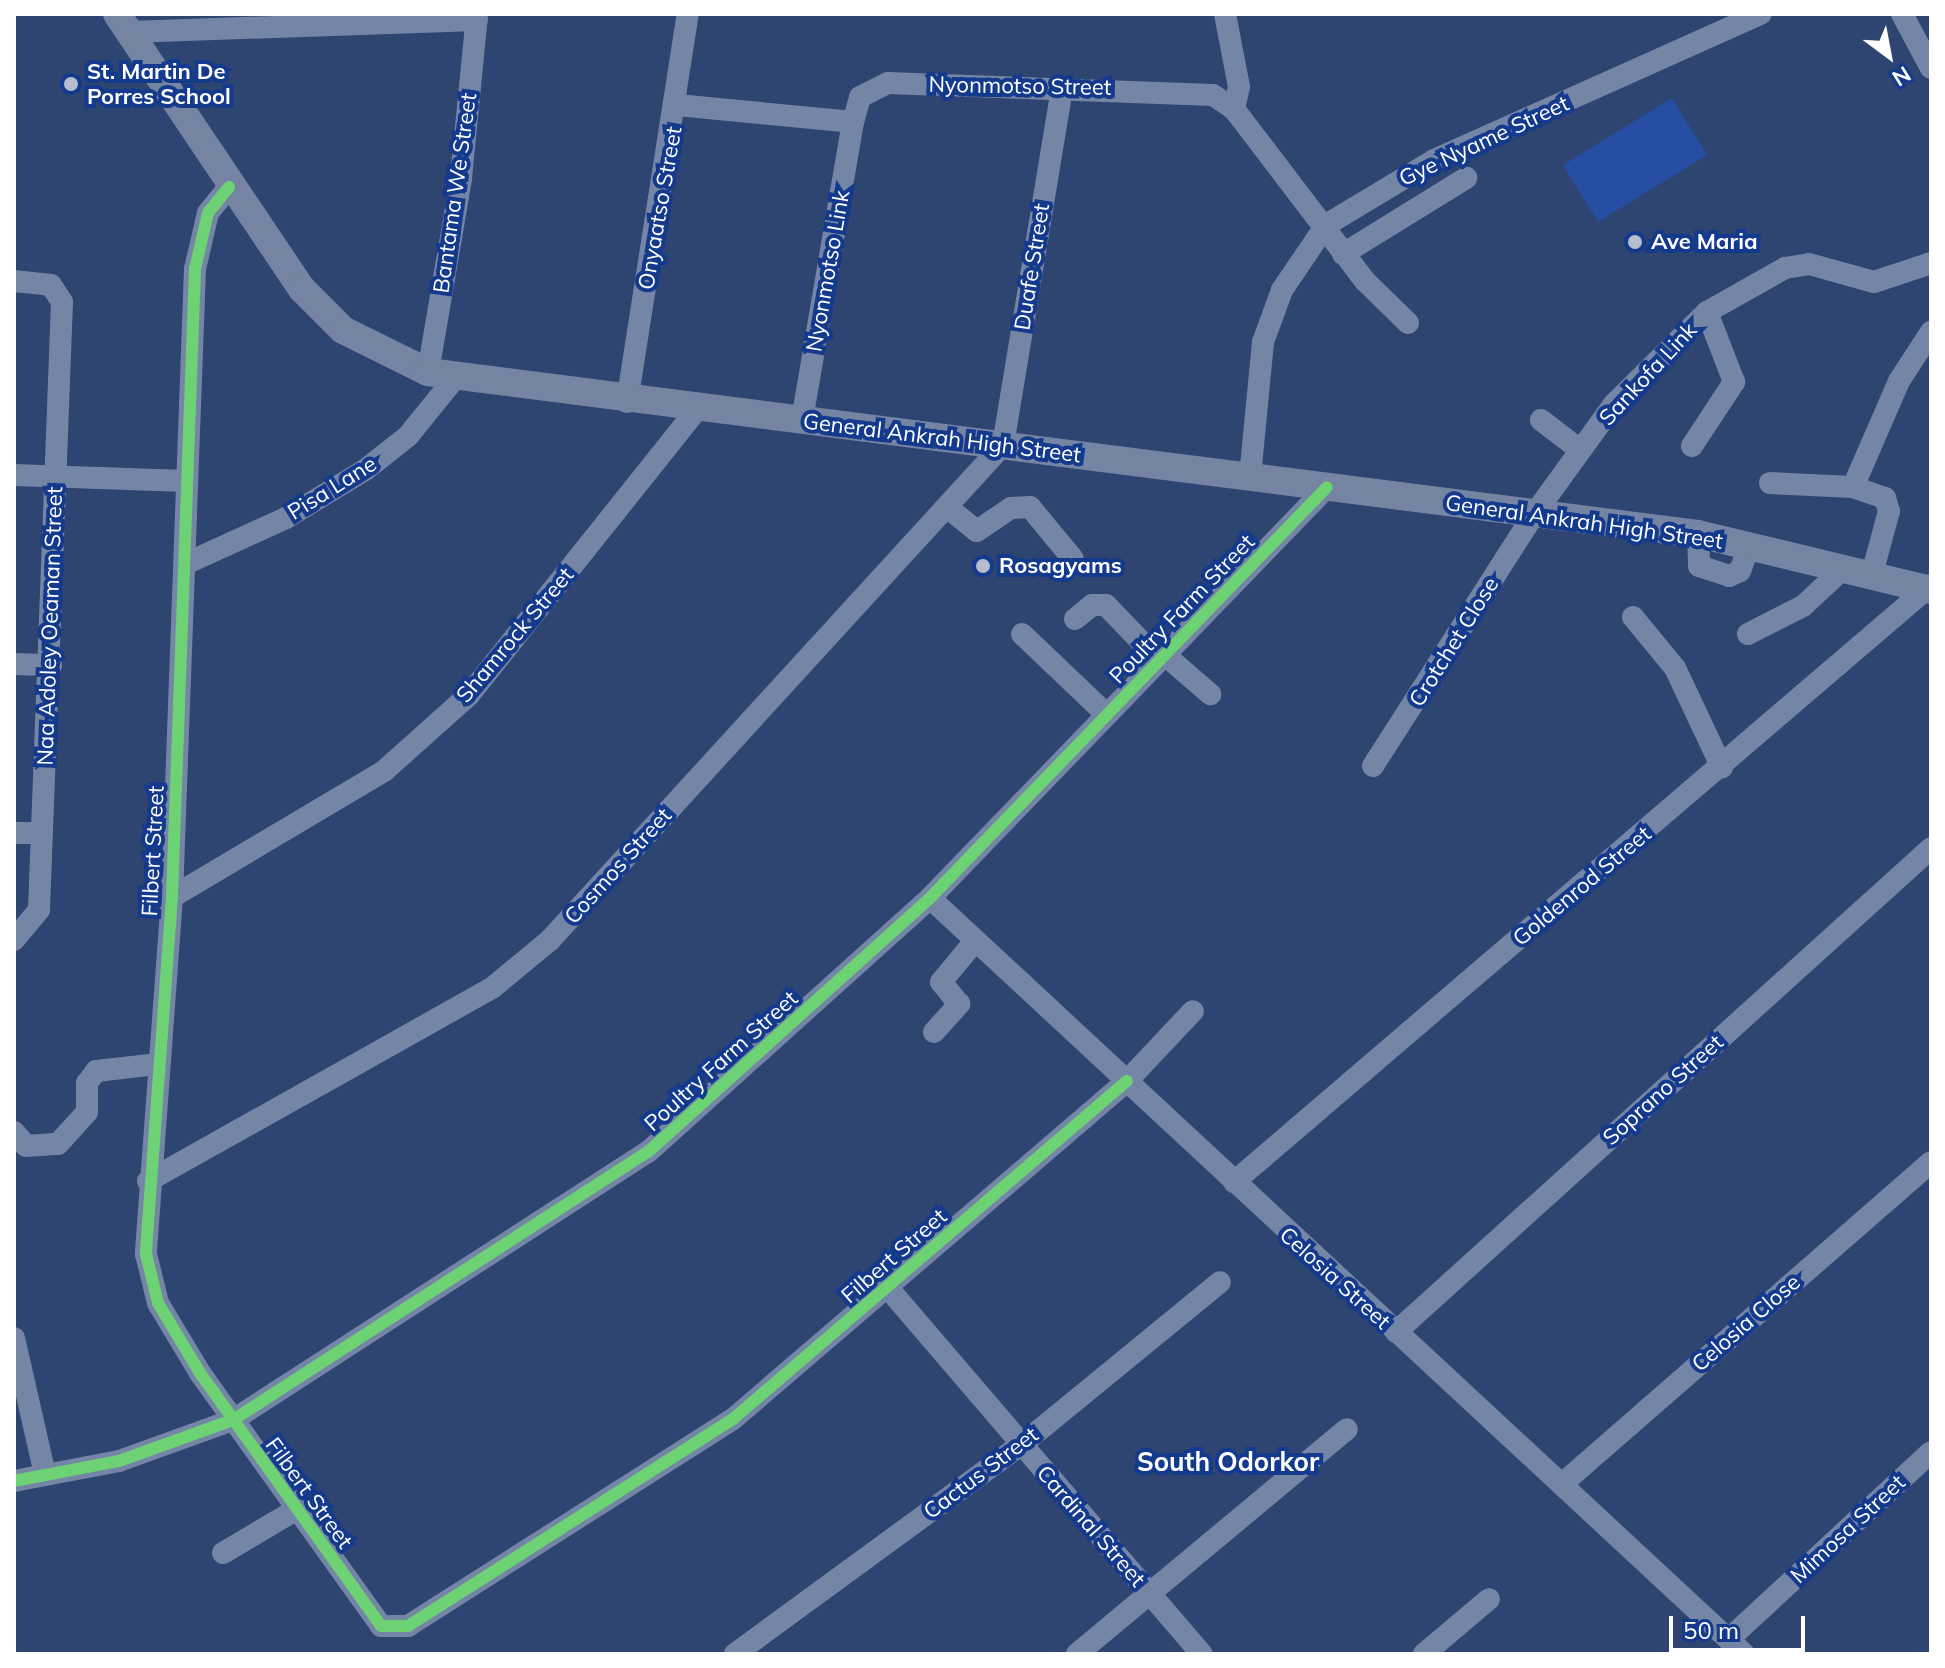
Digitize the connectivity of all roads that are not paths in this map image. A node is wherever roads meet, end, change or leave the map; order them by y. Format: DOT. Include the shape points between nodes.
graph roads {
  1 [pos="688,14"];
  2 [pos="1225,14"];
  3 [pos="1761,14"];
  4 [pos="1902,14"];
  5 [pos="477,17"];
  6 [pos="124,23"];
  7 [pos="1931,68"];
  8 [pos="1062,89"];
  9 [pos="677,105"];
  10 [pos="1234,109"];
  11 [pos="853,122"];
  12 [pos="1434,160"];
  13 [pos="229,187"];
  14 [pos="1326,225"];
  15 [pos="1343,254"];
  16 [pos="1931,263"];
  17 [pos="14,281"];
  18 [pos="1707,312"];
  19 [pos="1408,323"];
  20 [pos="1931,332"];
  21 [pos="442,375"];
  22 [pos="627,402"];
  23 [pos="698,408"];
  24 [pos="802,420"];
  25 [pos="1541,420"];
  26 [pos="1003,445"];
  27 [pos="1692,446"];
  28 [pos="1580,450"];
  29 [pos="14,475"];
  30 [pos="55,477"];
  31 [pos="1250,477"];
  32 [pos="185,481"];
  33 [pos="1770,483"];
  34 [pos="1327,487"];
  35 [pos="1853,487"];
  36 [pos="947,507"];
  37 [pos="1533,516"];
  38 [pos="1073,559"];
  39 [pos="185,564"];
  40 [pos="1845,567"];
  41 [pos="1872,574"];
  42 [pos="1931,588"];
  43 [pos="1633,617"];
  44 [pos="1075,619"];
  45 [pos="1022,634"];
  46 [pos="1748,634"];
  47 [pos="1162,657"];
  48 [pos="14,664"];
  49 [pos="51,665"];
  50 [pos="1210,694"];
  51 [pos="1107,715"];
  52 [pos="1373,766"];
  53 [pos="1722,768"];
  54 [pos="14,833"];
  55 [pos="39,833"];
  56 [pos="1931,848"];
  57 [pos="172,897"];
  58 [pos="930,898"];
  59 [pos="14,940"];
  60 [pos="975,941"];
  61 [pos="1193,1011"];
  62 [pos="934,1032"];
  63 [pos="157,1064"];
  64 [pos="1127,1081"];
  65 [pos="14,1132"];
  66 [pos="1931,1162"];
  67 [pos="148,1181"];
  68 [pos="1234,1182"];
  69 [pos="1220,1282"];
  70 [pos="888,1288"];
  71 [pos="1396,1332"];
  72 [pos="14,1338"];
  73 [pos="233,1420"];
  74 [pos="1347,1429"];
  75 [pos="1021,1445"];
  76 [pos="1931,1452"];
  77 [pos="45,1475"];
  78 [pos="14,1481"];
  79 [pos="1562,1484"];
  80 [pos="297,1509"];
  81 [pos="223,1553"];
  82 [pos="1148,1593"];
  83 [pos="1489,1599"];
  84 [pos="1736,1647"];
  85 [pos="735,1654"];
  86 [pos="1077,1654"];
  87 [pos="1202,1654"];
  88 [pos="1424,1654"];
  1 -- 9 [label="street, Onyaatso Street"];
  2 -- 10 [label="street" via="1239,87"];
  3 -- 12 [label="street, Gye Nyame Street"];
  4 -- 7 [label="street"];
  5 -- 6 [label="street"];
  5 -- 21 [label="street, Bantama We Street"];
  6 -- 13 [label="main road, General Ankrah High Street"];
  8 -- 10 [label="street, Nyonmotso Street" via="1191,88"];
  8 -- 11 [label="street, Nyonmotso Street" via="888,83 860,97"];
  8 -- 26 [label="street, Duafe Street"];
  9 -- 11 [label="street"];
  9 -- 22 [label="street, Onyaatso Street"];
  10 -- 14 [label="street, Nyonmotso Street"];
  11 -- 24 [label="street, Nyonmotso Link"];
  12 -- 14 [label="street, Gye Nyame Street"];
  12 -- 15 [label="street" via="1457,183"];
  13 -- 21 [label="main road, General Ankrah High Street" via="274,254 343,330"];
  13 -- 32 [label="street, Filbert Street" via="199,238"];
  14 -- 15 [label="street, Nyonmotso Street"];
  14 -- 31 [label="street, Gye Nyame Street" via="1282,290 1263,342"];
  15 -- 19 [label="street, Nyonmotso Street"];
  16 -- 18 [label="street, Sankofa Link" via="1874,282 1809,264 1785,268"];
  17 -- 30 [label="street, Naa Adoley Oeaman Street" via="51,285 62,302"];
  18 -- 27 [label="street" via="1734,382"];
  18 -- 28 [label="street, Sankofa Link" via="1642,373"];
  20 -- 35 [label="street" via="1899,381"];
  21 -- 22 [label="main road, General Ankrah High Street"];
  21 -- 39 [label="street, Pisa Lane" via="408,436 365,470 286,518"];
  22 -- 23 [label="main road, General Ankrah High Street"];
  23 -- 24 [label="main road, General Ankrah High Street"];
  23 -- 57 [label="street, Shamrock Street" via="469,695 384,771"];
  24 -- 26 [label="main road, General Ankrah High Street"];
  25 -- 28 [label="street"];
  26 -- 31 [label="main road, General Ankrah High Street"];
  26 -- 36 [label="street, Cosmos Street"];
  28 -- 37 [label="street, Sankofa Link"];
  29 -- 30 [label="street"];
  30 -- 32 [label="street"];
  30 -- 49 [label="street, Naa Adoley Oeaman Street"];
  31 -- 34 [label="main road, General Ankrah High Street"];
  32 -- 39 [label="street, Filbert Street"];
  33 -- 35 [label="street"];
  34 -- 37 [label="main road, General Ankrah High Street"];
  34 -- 47 [label="street, Poultry Farm Street"];
  35 -- 41 [label="street" via="1873,490 1889,511"];
  36 -- 38 [label="street" via="977,531 1011,508 1030,507"];
  36 -- 67 [label="street, Cosmos Street" via="550,940 492,988"];
  37 -- 40 [label="main road, General Ankrah High Street" via="1698,534"];
  37 -- 52 [label="street, Crotchet Close"];
  39 -- 57 [label="street, Filbert Street"];
  40 -- 41 [label="main road, General Ankrah High Street"];
  40 -- 46 [label="street" via="1803,606"];
  41 -- 42 [label="main road, General Ankrah High Street"];
  42 -- 53 [label="street, Goldenrod Street"];
  43 -- 53 [label="street" via="1675,668"];
  44 -- 47 [label="street" via="1092,605 1106,605"];
  45 -- 51 [label="street"];
  47 -- 50 [label="street"];
  47 -- 51 [label="street, Poultry Farm Street"];
  48 -- 49 [label="street"];
  49 -- 55 [label="street, Naa Adoley Oeaman Street"];
  51 -- 58 [label="street, Poultry Farm Street"];
  53 -- 68 [label="street, Goldenrod Street"];
  54 -- 55 [label="street"];
  55 -- 59 [label="street, Naa Adoley Oeaman Street" via="39,910"];
  56 -- 71 [label="street, Soprano Street"];
  57 -- 63 [label="street, Filbert Street"];
  58 -- 60 [label="street, Celosia Street"];
  58 -- 73 [label="street, Poultry Farm Street" via="648,1152"];
  60 -- 62 [label="street" via="943,976 942,986 959,1004"];
  60 -- 64 [label="street, Celosia Street"];
  61 -- 64 [label="street, Filbert Street"];
  63 -- 65 [label="street" via="96,1071 87,1083 87,1112 58,1144 26,1146"];
  63 -- 67 [label="street, Filbert Street"];
  64 -- 68 [label="street, Celosia Street"];
  64 -- 70 [label="street, Filbert Street"];
  66 -- 79 [label="street, Celosia Close"];
  67 -- 73 [label="street, Filbert Street" via="146,1254 158,1303"];
  68 -- 71 [label="street, Celosia Street"];
  69 -- 75 [label="street, Cactus Street"];
  70 -- 75 [label="street, Cardinal Street"];
  70 -- 80 [label="street, Filbert Street" via="733,1419 408,1626 381,1626"];
  71 -- 79 [label="street, Celosia Street"];
  72 -- 77 [label="street"];
  73 -- 77 [label="street, Poultry Farm Street" via="119,1461"];
  73 -- 80 [label="street, Filbert Street"];
  74 -- 82 [label="street"];
  75 -- 82 [label="street, Cardinal Street"];
  75 -- 85 [label="street, Cactus Street"];
  76 -- 84 [label="street, Mimosa Street"];
  77 -- 78 [label="street, Poultry Farm Street"];
  79 -- 84 [label="street, Celosia Street"];
  80 -- 81 [label="street"];
  82 -- 86 [label="street"];
  82 -- 87 [label="street, Cardinal Street"];
  83 -- 88 [label="street"];
}
